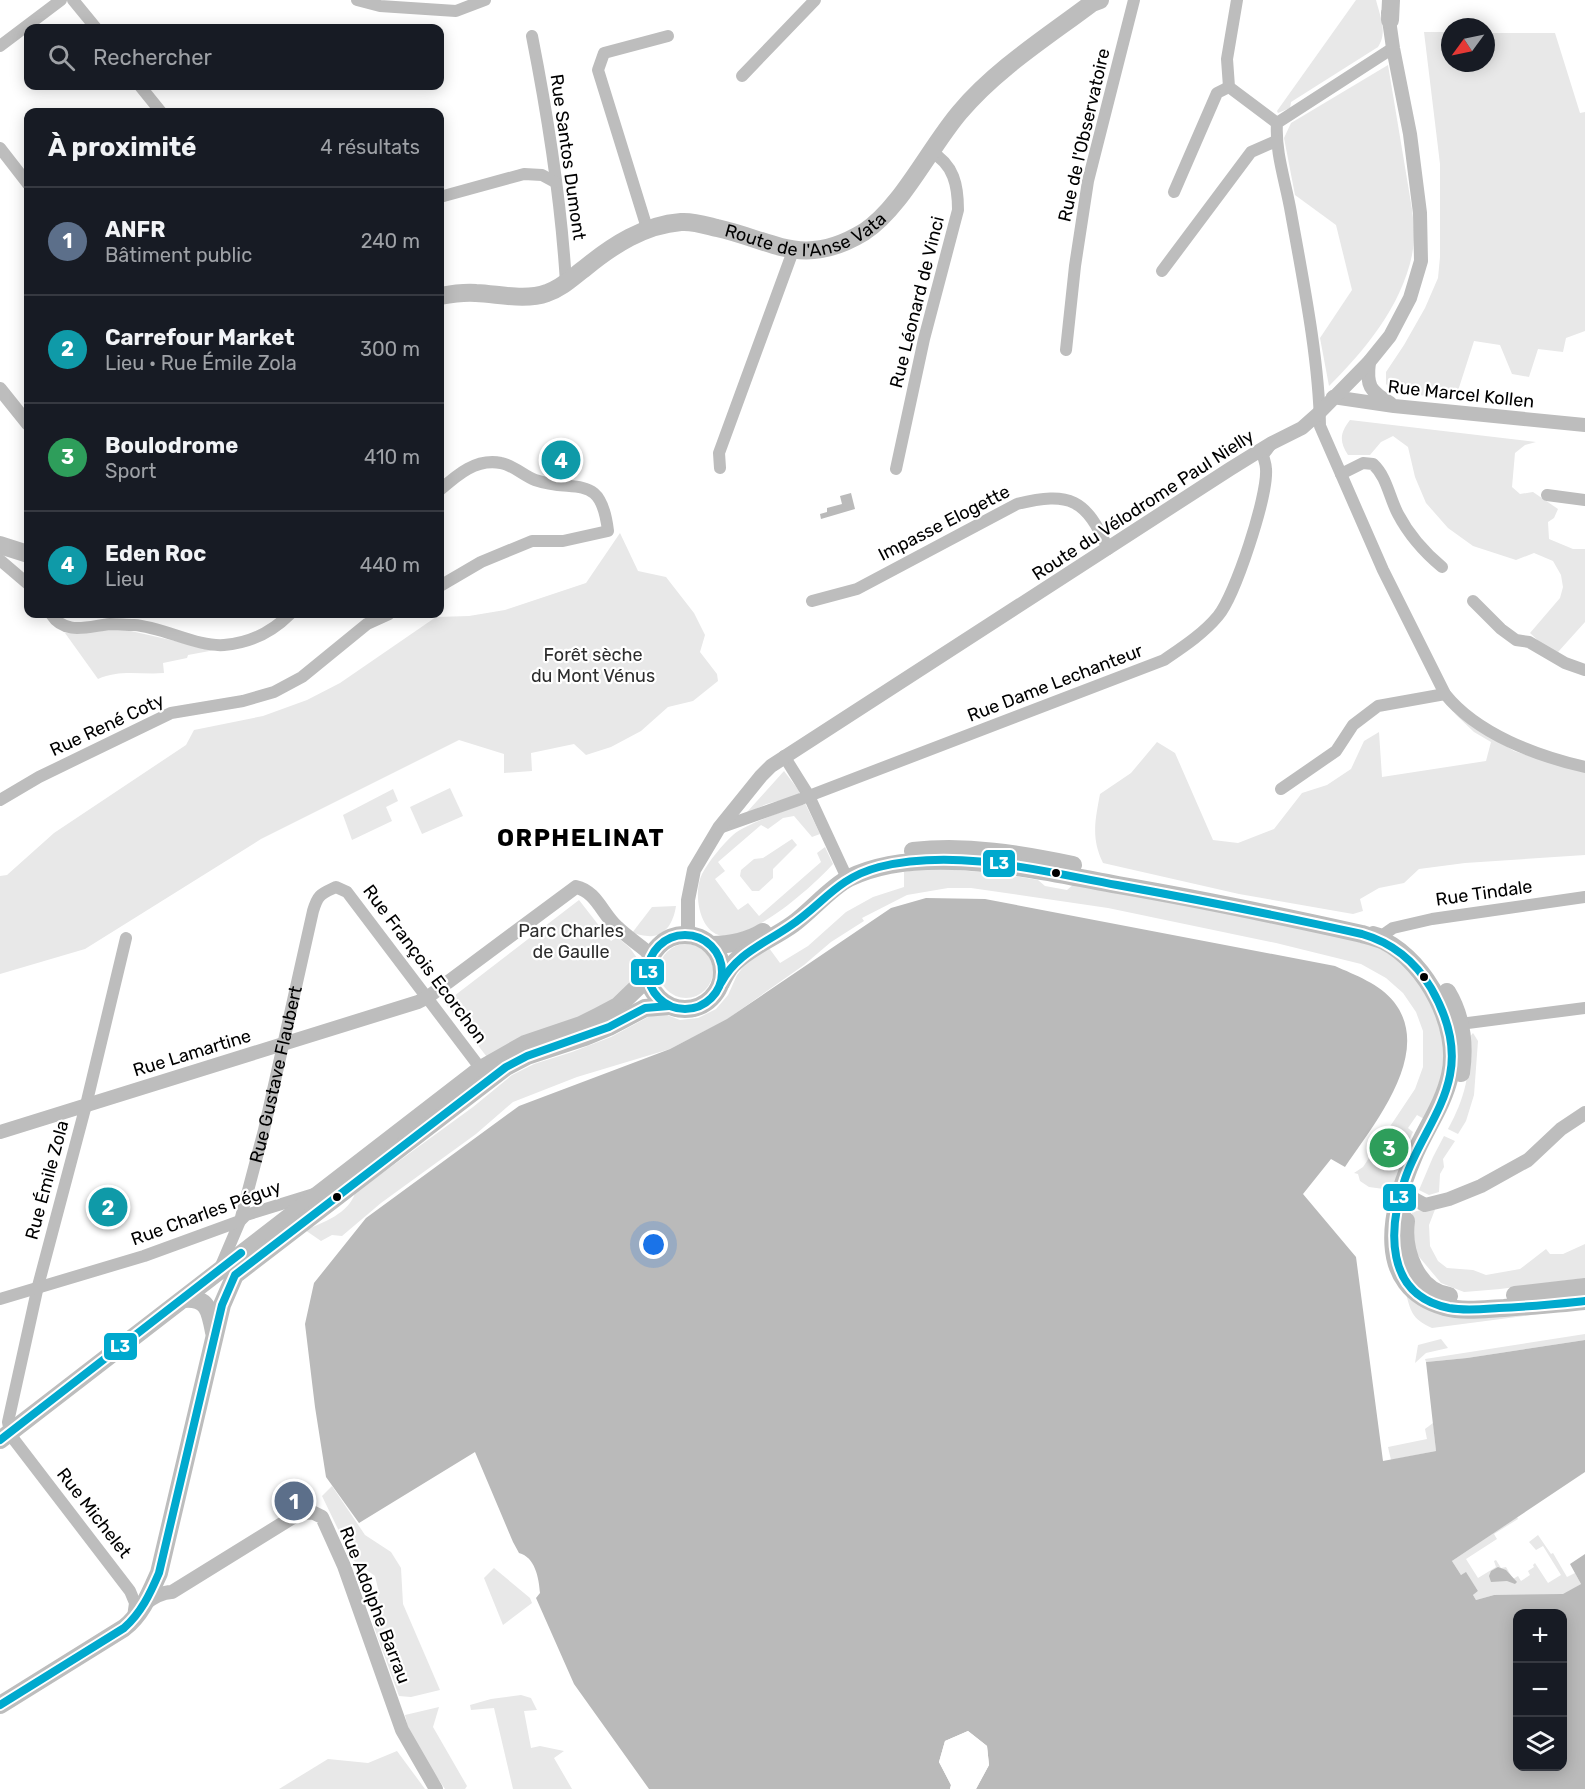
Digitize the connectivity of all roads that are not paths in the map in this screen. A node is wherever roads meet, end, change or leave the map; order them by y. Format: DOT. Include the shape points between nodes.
graph roads {
  1 [pos="61,0"];
  2 [pos="74,0"];
  3 [pos="357,0"];
  4 [pos="485,0"];
  5 [pos="815,0"];
  6 [pos="1100,0"];
  7 [pos="1134,0"];
  8 [pos="1237,0"];
  9 [pos="1389,0"];
  10 [pos="1390,20"];
  11 [pos="29,24"];
  12 [pos="93,24"];
  13 [pos="24,28"];
  14 [pos="532,36"];
  15 [pos="668,36"];
  16 [pos="0,46"];
  17 [pos="1393,48"];
  18 [pos="742,76"];
  19 [pos="1229,87"];
  20 [pos="143,90"];
  21 [pos="158,108"];
  22 [pos="1277,123"];
  23 [pos="1276,141"];
  24 [pos="0,148"];
  25 [pos="931,152"];
  26 [pos="24,179"];
  27 [pos="555,182"];
  28 [pos="1174,192"];
  29 [pos="444,196"];
  30 [pos="647,228"];
  31 [pos="793,251"];
  32 [pos="1162,270"];
  33 [pos="566,283"];
  34 [pos="444,296"];
  35 [pos="1066,350"];
  36 [pos="1369,362"];
  37 [pos="0,389"];
  38 [pos="1333,397"];
  39 [pos="1394,406"];
  40 [pos="1320,412"];
  41 [pos="24,419"];
  42 [pos="1585,425"];
  43 [pos="1272,443"];
  44 [pos="720,468"];
  45 [pos="896,469"];
  46 [pos="1341,474"];
  47 [pos="444,487"];
  48 [pos="1547,495"];
  49 [pos="1585,500"];
  50 [pos="0,545"];
  51 [pos="1108,549"];
  52 [pos="24,553"];
  53 [pos="0,560"];
  54 [pos="1442,567"];
  55 [pos="24,581"];
  56 [pos="444,584"];
  57 [pos="812,601"];
  58 [pos="1473,601"];
  59 [pos="55,618"];
  60 [pos="286,618"];
  61 [pos="381,618"];
  62 [pos="1585,670"];
  63 [pos="1445,694"];
  64 [pos="784,756"];
  65 [pos="1585,767"];
  66 [pos="1281,789"];
  67 [pos="809,796"];
  68 [pos="0,800"];
  69 [pos="719,828"];
  70 [pos="981,850"];
  71 [pos="948,861"];
  72 [pos="850,874"];
  73 [pos="336,887"];
  74 [pos="1585,897"];
  75 [pos="1345,930"];
  76 [pos="1390,932"];
  77 [pos="688,935"];
  78 [pos="126,938"];
  79 [pos="711,945"];
  80 [pos="651,955"];
  81 [pos="1411,962"];
  82 [pos="647,978"];
  83 [pos="721,983"];
  84 [pos="1437,996"];
  85 [pos="428,997"];
  86 [pos="669,1006"];
  87 [pos="1585,1008"];
  88 [pos="1460,1024"];
  89 [pos="283,1043"];
  90 [pos="1452,1058"];
  91 [pos="482,1068"];
  92 [pos="86,1104"];
  93 [pos="1585,1113"];
  94 [pos="0,1132"];
  95 [pos="322,1192"];
  96 [pos="1406,1196"];
  97 [pos="240,1221"];
  98 [pos="227,1273"];
  99 [pos="38,1286"];
  100 [pos="1585,1287"];
  101 [pos="0,1299"];
  102 [pos="184,1299"];
  103 [pos="1585,1301"];
  104 [pos="214,1337"];
  105 [pos="5,1436"];
  106 [pos="159,1573"];
  107 [pos="178,1587"];
  108 [pos="143,1605"];
  109 [pos="133,1621"];
  110 [pos="0,1705"];
  111 [pos="436,1789"];
  1 -- 11 [label="street"];
  2 -- 12 [label="street"];
  3 -- 4 [label="street" via="380,6 456,11"];
  5 -- 18 [label="street"];
  6 -- 25 [label="main road, Route de l'Anse Vata" via="977,92"];
  7 -- 35 [label="street, Rue de l'Observatoire" via="1088,181"];
  8 -- 19 [label="street" via="1227,58"];
  9 -- 10 [label="main road"];
  10 -- 17 [label="street, Route du Vélodrome Paul Nielly"];
  13 -- 16 [label="street"];
  14 -- 27 [label="street, Rue Santos Dumont"];
  15 -- 30 [label="street" via="604,53 598,70"];
  17 -- 22 [label="street"];
  17 -- 36 [label="street, Route du Vélodrome Paul Nielly" via="1410,134 1420,213 1421,261 1410,298 1390,336"];
  19 -- 22 [label="street"];
  19 -- 28 [label="street" via="1217,93"];
  20 -- 21 [label="street"];
  22 -- 23 [label="street"];
  23 -- 32 [label="street" via="1251,152"];
  23 -- 40 [label="street" via="1298,249"];
  24 -- 26 [label="street"];
  25 -- 31 [label="main road, Route de l'Anse Vata" via="880,220 827,247"];
  25 -- 45 [label="street, Rue Léonard de Vinci" via="954,175 958,210 924,339"];
  27 -- 29 [label="street" via="542,175 524,174"];
  27 -- 33 [label="street, Rue Santos Dumont"];
  30 -- 31 [label="main road, Route de l'Anse Vata" via="690,221"];
  30 -- 33 [label="main road, Route de l'Anse Vata" via="606,252"];
  31 -- 44 [label="street" via="719,453"];
  33 -- 34 [label="main road, Route de l'Anse Vata" via="546,294 529,297 472,292"];
  36 -- 38 [label="street, Route du Vélodrome Paul Nielly"];
  36 -- 39 [label="street" via="1367,378 1372,390"];
  37 -- 41 [label="street"];
  38 -- 39 [label="street, Rue Marcel Kollen"];
  38 -- 40 [label="street, Route du Vélodrome Paul Nielly"];
  39 -- 42 [label="street, Rue Marcel Kollen"];
  40 -- 43 [label="street, Route du Vélodrome Paul Nielly" via="1302,428"];
  40 -- 46 [label="street" via="1320,426"];
  43 -- 51 [label="street, Route du Vélodrome Paul Nielly"];
  43 -- 67 [label="street, Rue Dame Lechanteur" via="1263,455 1263,499 1238,575 1219,615 1195,638 1164,660"];
  46 -- 54 [label="street" via="1364,463 1373,464 1382,472 1408,532"];
  46 -- 63 [label="street" via="1383,570"];
  47 -- 56 [label="street" via="465,469 502,463 535,480 588,489 599,496 608,531 563,541 532,542 481,562"];
  48 -- 49 [label="street"];
  50 -- 52 [label="main road"];
  51 -- 57 [label="street, Impasse Elogette" via="1089,514 1075,501 1039,498 1006,509 857,589"];
  51 -- 64 [label="street, Route du Vélodrome Paul Nielly"];
  53 -- 55 [label="street"];
  58 -- 62 [label="street" via="1516,640 1529,642"];
  59 -- 60 [label="street" via="76,629 112,624 144,626 225,645 258,637"];
  61 -- 68 [label="street, Rue René Coty" via="302,677 274,692 171,712"];
  63 -- 65 [label="street" via="1486,728 1520,747"];
  63 -- 66 [label="street" via="1378,706 1353,725 1336,751"];
  64 -- 67 [label="street"];
  64 -- 69 [label="street, Route du Vélodrome Paul Nielly" via="760,776"];
  67 -- 69 [label="street, Rue Dame Lechanteur"];
  67 -- 72 [label="street"];
  69 -- 77 [label="street, Route du Vélodrome Paul Nielly" via="694,870 688,900"];
  70 -- 71 [label="main road" via="974,857 958,855"];
  70 -- 72 [label="main road" via="940,848 893,854 894,860"];
  70 -- 76 [label="main road" via="1368,923"];
  71 -- 72 [label="main road" via="892,865"];
  71 -- 75 [label="main road" via="1054,873"];
  72 -- 79 [label="main road" via="810,894 786,918 752,939"];
  72 -- 83 [label="main road" via="795,923 732,964"];
  73 -- 85 [label="street, Rue François Ecorchon" via="347,892"];
  73 -- 89 [label="street, Rue Gustave Flaubert" via="319,895 313,911"];
  74 -- 76 [label="street, Rue Tindale" via="1432,919"];
  75 -- 76 [label="street" via="1354,927 1383,935"];
  75 -- 81 [label="main road" via="1384,941"];
  76 -- 81 [label="street" via="1389,938 1407,950"];
  76 -- 88 [label="main road" via="1431,968 1449,996"];
  77 -- 79 [label="main road"];
  77 -- 80 [label="main road" via="666,939"];
  78 -- 92 [label="street, Rue Émile Zola"];
  79 -- 83 [label="main road" via="721,963"];
  80 -- 82 [label="main road"];
  80 -- 85 [label="street, Rue Lamartine" via="616,927 591,894 576,887"];
  81 -- 84 [label="main road"];
  82 -- 86 [label="main road" via="655,994"];
  82 -- 91 [label="main road" via="618,1006 581,1025 525,1044"];
  83 -- 86 [label="main road" via="700,1007 679,1010"];
  84 -- 88 [label="street" via="1445,999 1455,1023"];
  84 -- 90 [label="main road" via="1448,1028"];
  85 -- 89 [label="street, Rue Lamartine"];
  85 -- 91 [label="street, Rue François Ecorchon"];
  86 -- 98 [label="main road" via="645,1008 609,1027 506,1067"];
  87 -- 88 [label="street"];
  88 -- 90 [label="street" via="1456,1027 1458,1046"];
  88 -- 96 [label="main road" via="1464,1055 1460,1086"];
  89 -- 92 [label="street, Rue Lamartine"];
  89 -- 97 [label="street, Rue Gustave Flaubert"];
  90 -- 96 [label="main road" via="1443,1100 1415,1154"];
  91 -- 95 [label="main road"];
  92 -- 94 [label="street, Rue Lamartine"];
  92 -- 99 [label="street, Rue Émile Zola"];
  93 -- 96 [label="street" via="1560,1129 1528,1161 1481,1186 1425,1205"];
  95 -- 97 [label="street, Rue Charles Péguy" via="246,1215"];
  95 -- 98 [label="main road"];
  96 -- 100 [label="main road" via="1400,1245 1429,1286 1444,1296 1467,1299"];
  96 -- 103 [label="main road" via="1392,1231 1393,1256 1406,1281 1421,1296 1445,1306 1473,1310"];
  97 -- 98 [label="street, Rue Gustave Flaubert"];
  97 -- 99 [label="street, Rue Charles Péguy" via="144,1256"];
  98 -- 102 [label="main road"];
  98 -- 104 [label="main road, Rue Gustave Flaubert"];
  99 -- 101 [label="street, Rue Charles Péguy"];
  99 -- 105 [label="street, Rue Émile Zola"];
  102 -- 104 [label="main road" via="195,1298 205,1304"];
  102 -- 105 [label="main road"];
  104 -- 106 [label="main road, Rue Gustave Flaubert"];
  105 -- 109 [label="street, Rue Michelet" via="130,1590 135,1603"];
  106 -- 107 [label="street"];
  106 -- 108 [label="main road, Rue Gustave Flaubert"];
  107 -- 108 [label="street, Rue Adolphe Barrau"];
  107 -- 111 [label="street, Rue Adolphe Barrau" via="298,1514 312,1512 322,1517 344,1566 402,1730"];
  108 -- 109 [label="main road, Rue Gustave Flaubert"];
  109 -- 110 [label="main road"];
}
